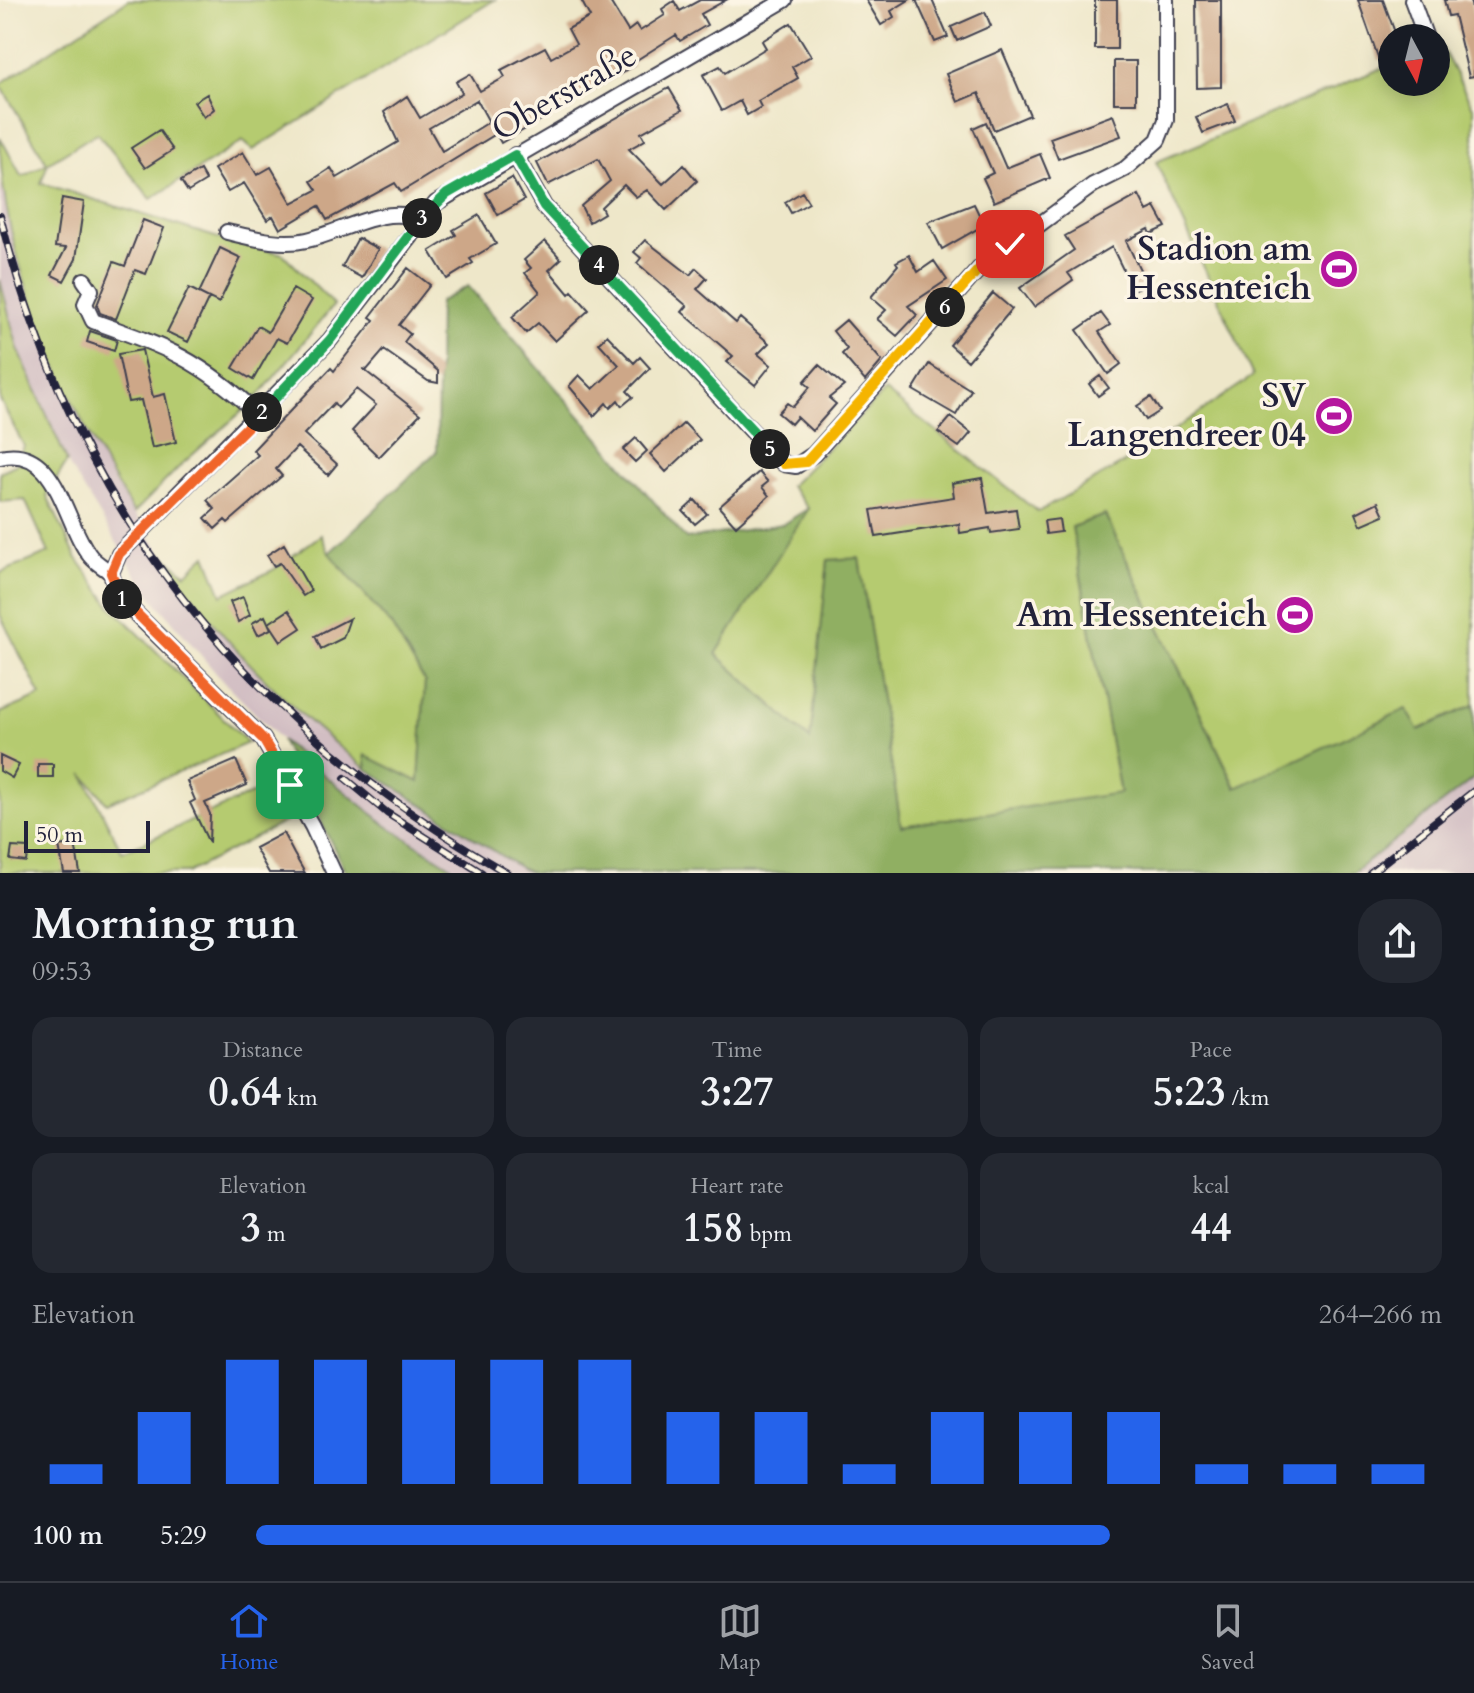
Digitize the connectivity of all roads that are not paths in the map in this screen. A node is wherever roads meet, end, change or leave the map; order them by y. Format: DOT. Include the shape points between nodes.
graph roads {
  1 [pos="785,0"];
  2 [pos="1166,0"];
  3 [pos="1412,0"];
  4 [pos="1421,24"];
  5 [pos="515,155"];
  6 [pos="420,219"];
  7 [pos="227,232"];
  8 [pos="84,280"];
  9 [pos="259,415"];
  10 [pos="0,457"];
  11 [pos="111,573"];
  12 [pos="334,873"];
  1 -- 5 [label="street, Oberstraße"];
  2 -- 5 [label="street" via="1166,120 1158,140 1125,169 1093,185 979,269 814,454 796,466 776,457 544,206"];
  3 -- 4 [label="street"];
  5 -- 6 [label="street, Oberstraße" via="447,194"];
  6 -- 7 [label="street" via="391,214 284,242"];
  6 -- 9 [label="street, Oberstraße" via="330,340"];
  8 -- 9 [label="street" via="91,290 85,304 93,321 188,357"];
  9 -- 11 [label="street, Oberstraße" via="119,554"];
  10 -- 11 [label="street" via="22,456 46,471 90,556"];
  11 -- 12 [label="street" via="118,596 263,739"];
}
